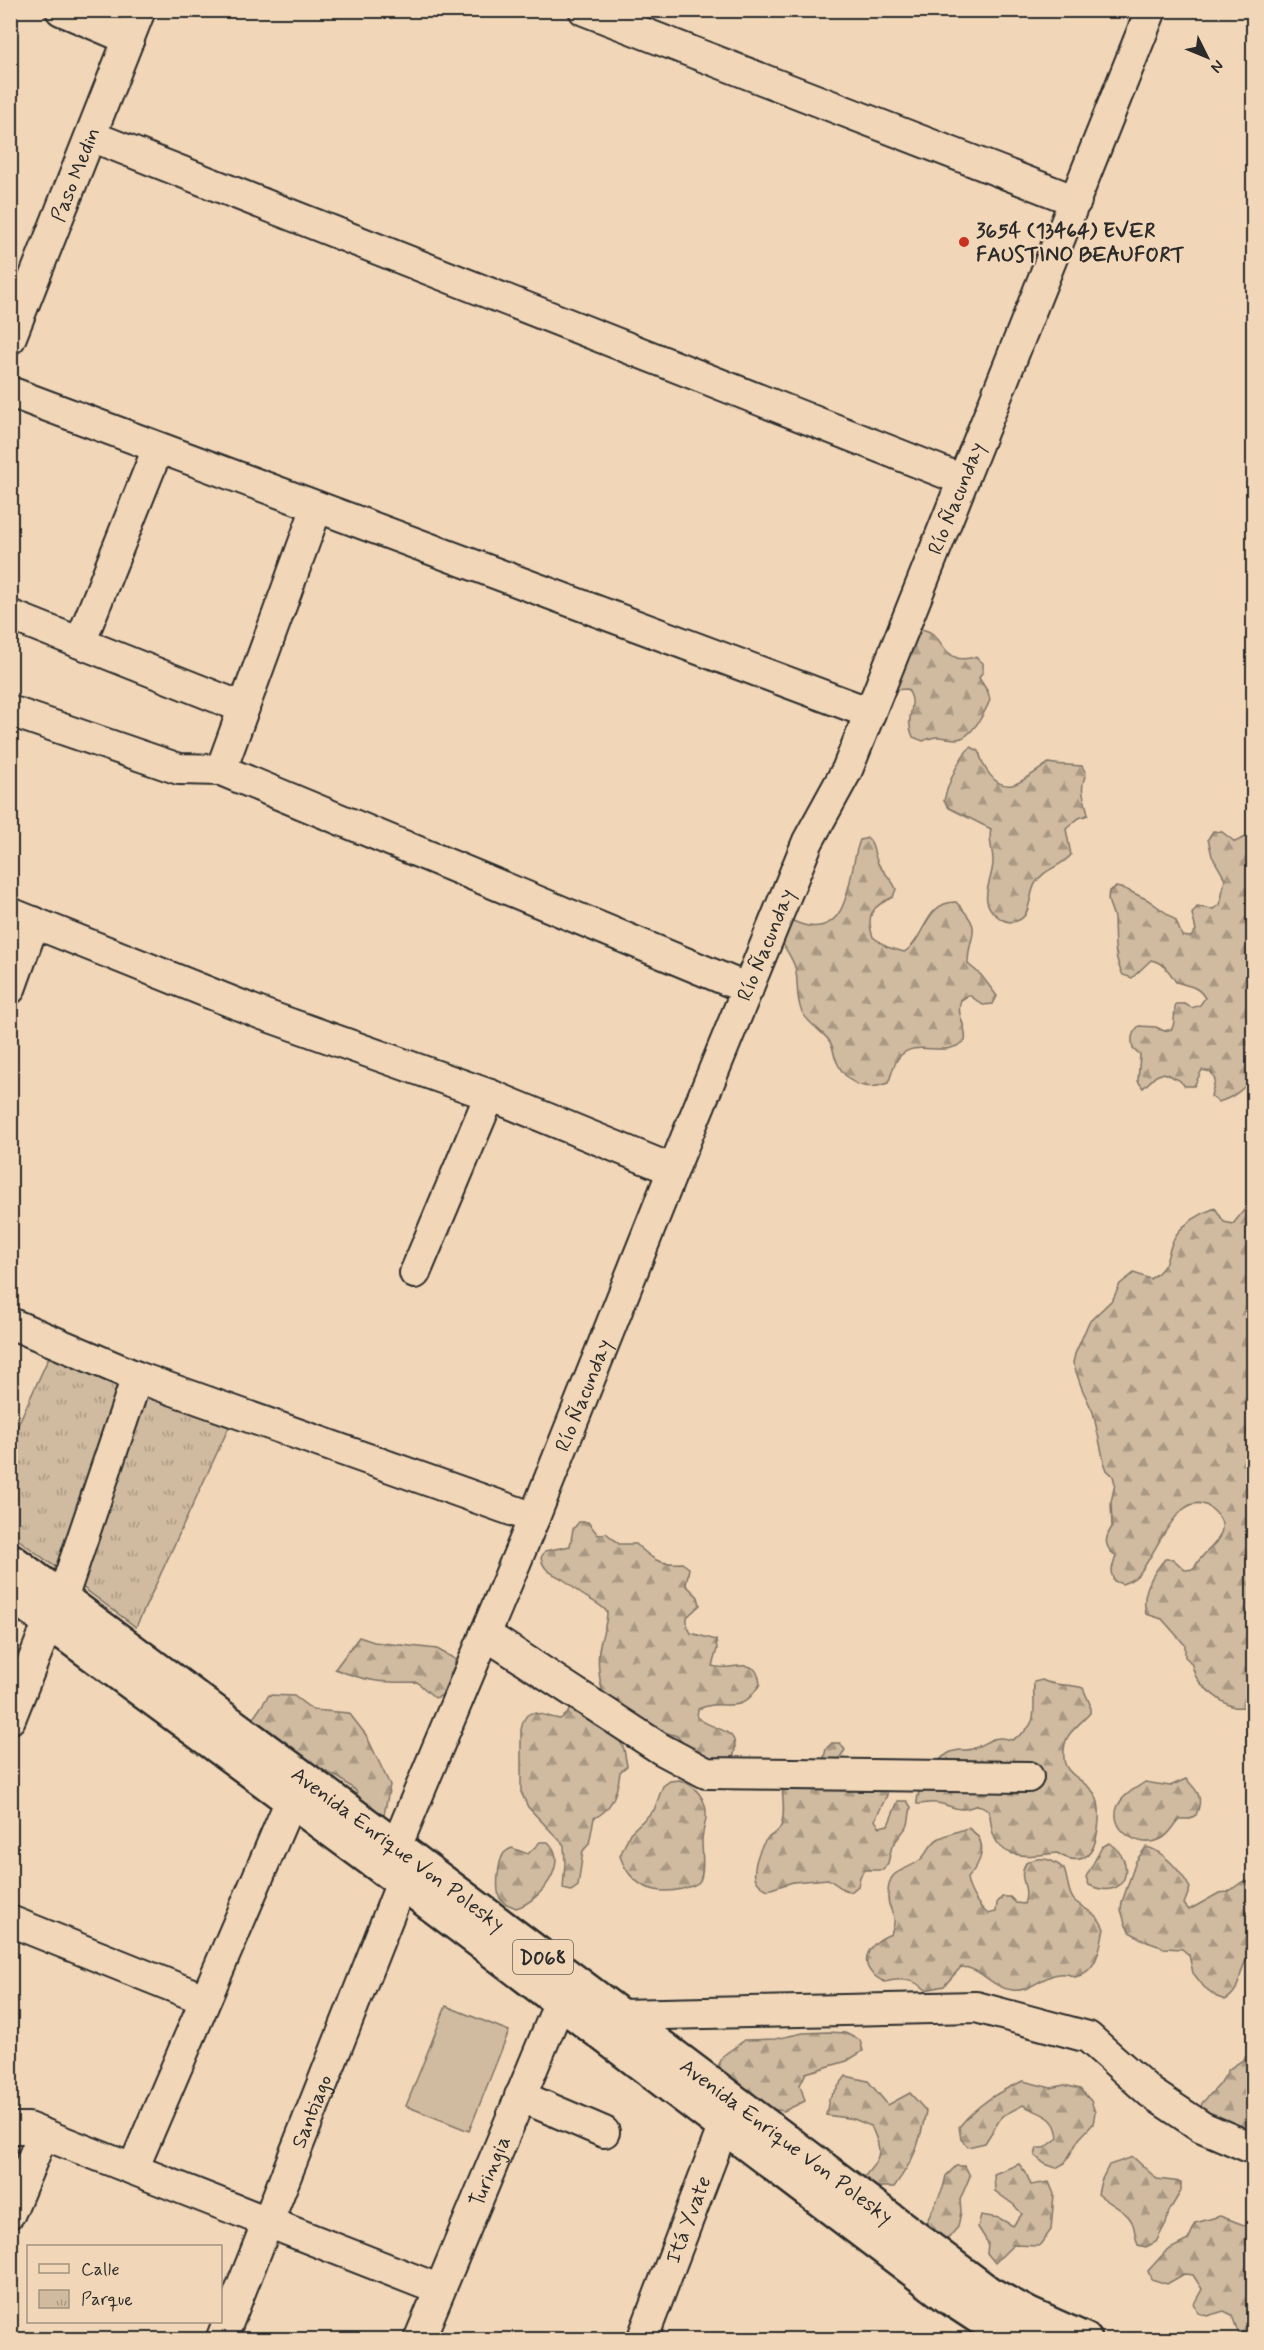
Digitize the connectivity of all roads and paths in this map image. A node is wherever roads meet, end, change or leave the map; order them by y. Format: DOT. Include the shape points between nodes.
graph roads {
  1 [pos="61,10"];
  2 [pos="140,10"];
  3 [pos="584,10"];
  4 [pos="1151,10"];
  5 [pos="129,39"];
  6 [pos="91,136"];
  7 [pos="1076,201"];
  8 [pos="10,339"];
  9 [pos="10,392"];
  10 [pos="158,448"];
  11 [pos="963,480"];
  12 [pos="317,507"];
  13 [pos="10,615"];
  14 [pos="80,643"];
  15 [pos="244,708"];
  16 [pos="10,711"];
  17 [pos="870,713"];
  18 [pos="221,770"];
  19 [pos="22,917"];
  20 [pos="10,989"];
  21 [pos="748,989"];
  22 [pos="490,1095"];
  23 [pos="673,1170"];
  24 [pos="415,1273"];
  25 [pos="10,1323"];
  26 [pos="137,1377"];
  27 [pos="534,1518"];
  28 [pos="10,1560"];
  29 [pos="10,1593"];
  30 [pos="56,1610"];
  31 [pos="486,1634"];
  32 [pos="10,1719"];
  33 [pos="1028,1777"];
  34 [pos="291,1800"];
  35 [pos="396,1847"];
  36 [pos="402,1882"];
  37 [pos="10,1921"];
  38 [pos="204,1999"];
  39 [pos="560,2002"];
  40 [pos="620,2015"];
  41 [pos="520,2096"];
  42 [pos="728,2114"];
  43 [pos="28,2131"];
  44 [pos="604,2132"];
  45 [pos="1254,2149"];
  46 [pos="133,2169"];
  47 [pos="10,2180"];
  48 [pos="10,2213"];
  49 [pos="267,2222"];
  50 [pos="438,2289"];
  51 [pos="221,2340"];
  52 [pos="418,2340"];
  53 [pos="642,2340"];
  54 [pos="1023,2340"];
  55 [pos="1085,2340"];
  1 -- 5 [label="street"];
  2 -- 5 [label="street, Paso Medin"];
  3 -- 7 [label="street"];
  4 -- 7 [label="street, Río Ñacunday"];
  5 -- 6 [label="street, Paso Medin"];
  6 -- 8 [label="street, Paso Medin"];
  6 -- 11 [label="street"];
  7 -- 11 [label="street, Río Ñacunday"];
  9 -- 10 [label="street"];
  10 -- 12 [label="street"];
  10 -- 14 [label="street"];
  11 -- 17 [label="street, Río Ñacunday"];
  12 -- 15 [label="street"];
  12 -- 17 [label="street"];
  13 -- 14 [label="street"];
  14 -- 15 [label="street"];
  15 -- 18 [label="street"];
  16 -- 18 [label="street" via="179,769"];
  17 -- 21 [label="street, Río Ñacunday" via="847,770 808,842"];
  18 -- 21 [label="street"];
  19 -- 20 [label="street"];
  19 -- 22 [label="street" via="262,1014"];
  21 -- 23 [label="street, Río Ñacunday"];
  22 -- 23 [label="street"];
  22 -- 24 [label="street"];
  23 -- 27 [label="street, Río Ñacunday"];
  25 -- 26 [label="street"];
  26 -- 27 [label="street"];
  26 -- 30 [label="street"];
  27 -- 31 [label="street, Río Ñacunday"];
  28 -- 30 [label="main road, Avenida Enrique Von Polesky / D068"];
  29 -- 30 [label="main road, Avenida Enrique Von Polesky / D068"];
  30 -- 32 [label="street"];
  30 -- 34 [label="main road, Avenida Enrique Von Polesky / D068"];
  30 -- 35 [label="main road, Avenida Enrique Von Polesky / D068"];
  31 -- 33 [label="street" via="661,1749 706,1773"];
  31 -- 35 [label="street, Río Ñacunday"];
  34 -- 36 [label="main road, Avenida Enrique Von Polesky / D068"];
  34 -- 38 [label="street"];
  35 -- 36 [label="street"];
  35 -- 40 [label="main road, Avenida Enrique Von Polesky / D068"];
  36 -- 39 [label="main road, Avenida Enrique Von Polesky / D068"];
  36 -- 49 [label="street, Santiago"];
  37 -- 38 [label="street"];
  38 -- 46 [label="street"];
  39 -- 41 [label="street, Turingia"];
  39 -- 42 [label="main road, Avenida Enrique Von Polesky / D068"];
  40 -- 42 [label="main road, Avenida Enrique Von Polesky / D068"];
  40 -- 45 [label="street" via="976,2007 1088,2037 1151,2093 1202,2127"];
  41 -- 44 [label="street"];
  41 -- 50 [label="street, Turingia"];
  42 -- 53 [label="street, Itá Yvate"];
  42 -- 54 [label="main road, Avenida Enrique Von Polesky / D068" via="949,2297"];
  42 -- 55 [label="main road, Avenida Enrique Von Polesky / D068" via="988,2293"];
  43 -- 46 [label="street"];
  43 -- 47 [label="street"];
  43 -- 48 [label="street"];
  46 -- 49 [label="street"];
  49 -- 50 [label="street"];
  49 -- 51 [label="street, Santiago"];
  50 -- 52 [label="street, Turingia"];
}
